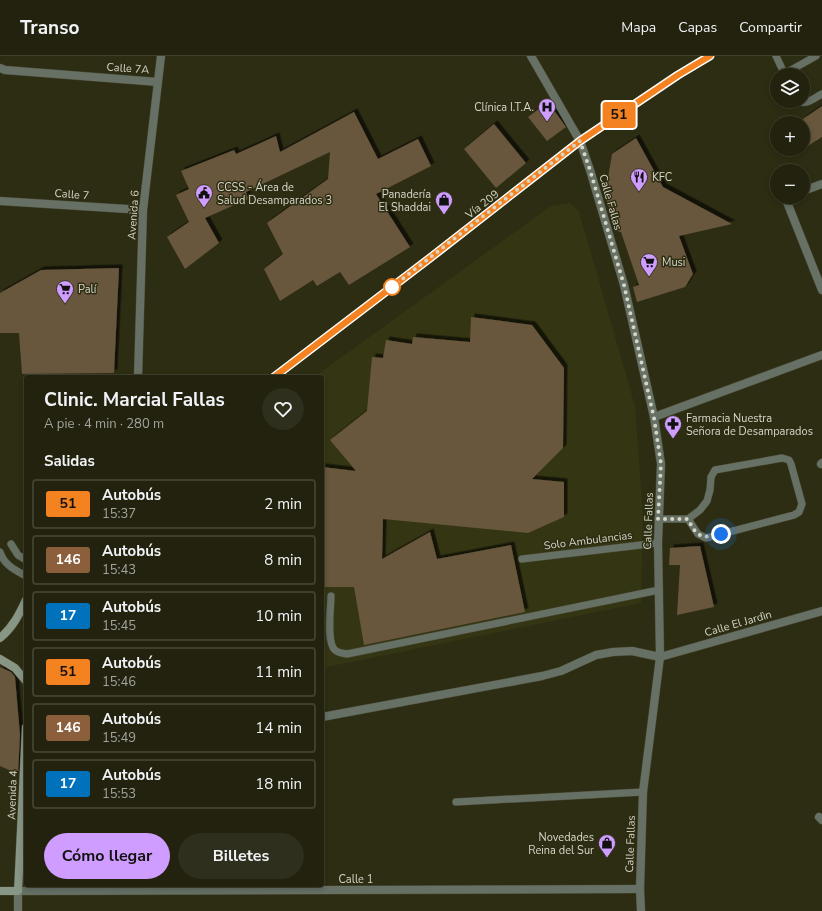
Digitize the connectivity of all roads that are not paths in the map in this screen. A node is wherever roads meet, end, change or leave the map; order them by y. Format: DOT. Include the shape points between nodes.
graph roads {
  1 [pos="161,56"];
  2 [pos="531,56"];
  3 [pos="710,56"];
  4 [pos="776,56"];
  5 [pos="816,56"];
  6 [pos="0,68"];
  7 [pos="782,68"];
  8 [pos="796,68"];
  9 [pos="158,82"];
  10 [pos="822,94"];
  11 [pos="810,101"];
  12 [pos="580,141"];
  13 [pos="822,184"];
  14 [pos="810,188"];
  15 [pos="0,201"];
  16 [pos="787,204"];
  17 [pos="143,210"];
  18 [pos="822,290"];
  19 [pos="822,355"];
  20 [pos="138,375"];
  21 [pos="277,375"];
  22 [pos="654,418"];
  23 [pos="658,519"];
  24 [pos="688,519"];
  25 [pos="658,543"];
  26 [pos="11,544"];
  27 [pos="0,552"];
  28 [pos="24,559"];
  29 [pos="522,559"];
  30 [pos="24,575"];
  31 [pos="659,590"];
  32 [pos="331,596"];
  33 [pos="24,604"];
  34 [pos="822,611"];
  35 [pos="0,638"];
  36 [pos="660,657"];
  37 [pos="0,659"];
  38 [pos="24,679"];
  39 [pos="324,717"];
  40 [pos="24,764"];
  41 [pos="643,792"];
  42 [pos="456,802"];
  43 [pos="640,889"];
  44 [pos="0,891"];
  45 [pos="18,891"];
  46 [pos="18,911"];
  47 [pos="641,911"];
  1 -- 9 [label="street, Avenida 6"];
  2 -- 12 [label="street, Calle Fallas"];
  3 -- 12 [label="main road, Vía 209"];
  4 -- 7 [label="lane"];
  5 -- 8 [label="lane"];
  6 -- 9 [label="street, Calle 7A"];
  9 -- 17 [label="street, Avenida 6"];
  10 -- 11 [label="lane"];
  12 -- 21 [label="main road, Vía 209"];
  12 -- 22 [label="street, Calle Fallas" via="624,285"];
  13 -- 14 [label="street"];
  15 -- 17 [label="street, Calle 7"];
  16 -- 18 [label="street"];
  17 -- 20 [label="street, Avenida 6"];
  19 -- 22 [label="street"];
  22 -- 23 [label="street, Calle Fallas" via="661,464"];
  23 -- 24 [label="lane"];
  23 -- 25 [label="street, Calle Fallas"];
  24 -- 24 [label="lane" via="698,534 706,538 794,515 799,512 802,504 789,460 782,458 715,470 711,477 707,502"];
  25 -- 29 [label="lane, Solo Ambulancias"];
  25 -- 31 [label="street, Calle Fallas"];
  26 -- 28 [label="lane" via="18,555"];
  27 -- 30 [label="lane" via="11,569"];
  31 -- 32 [label="lane" via="347,654 336,651 332,646"];
  31 -- 36 [label="street, Calle Fallas"];
  33 -- 35 [label="main road" via="9,630"];
  34 -- 36 [label="street, Calle El Jardìn"];
  36 -- 39 [label="street" via="632,651 596,655 561,671 542,676"];
  36 -- 41 [label="street, Calle Fallas"];
  37 -- 38 [label="main road" via="15,668"];
  40 -- 45 [label="main road, Avenida 4"];
  41 -- 42 [label="lane"];
  41 -- 43 [label="street, Calle Fallas"];
  43 -- 45 [label="street, Calle 1"];
  43 -- 47 [label="street, Calle Fallas"];
  44 -- 45 [label="main road, Calle 1"];
  45 -- 46 [label="street, Avenida 4"];
}
